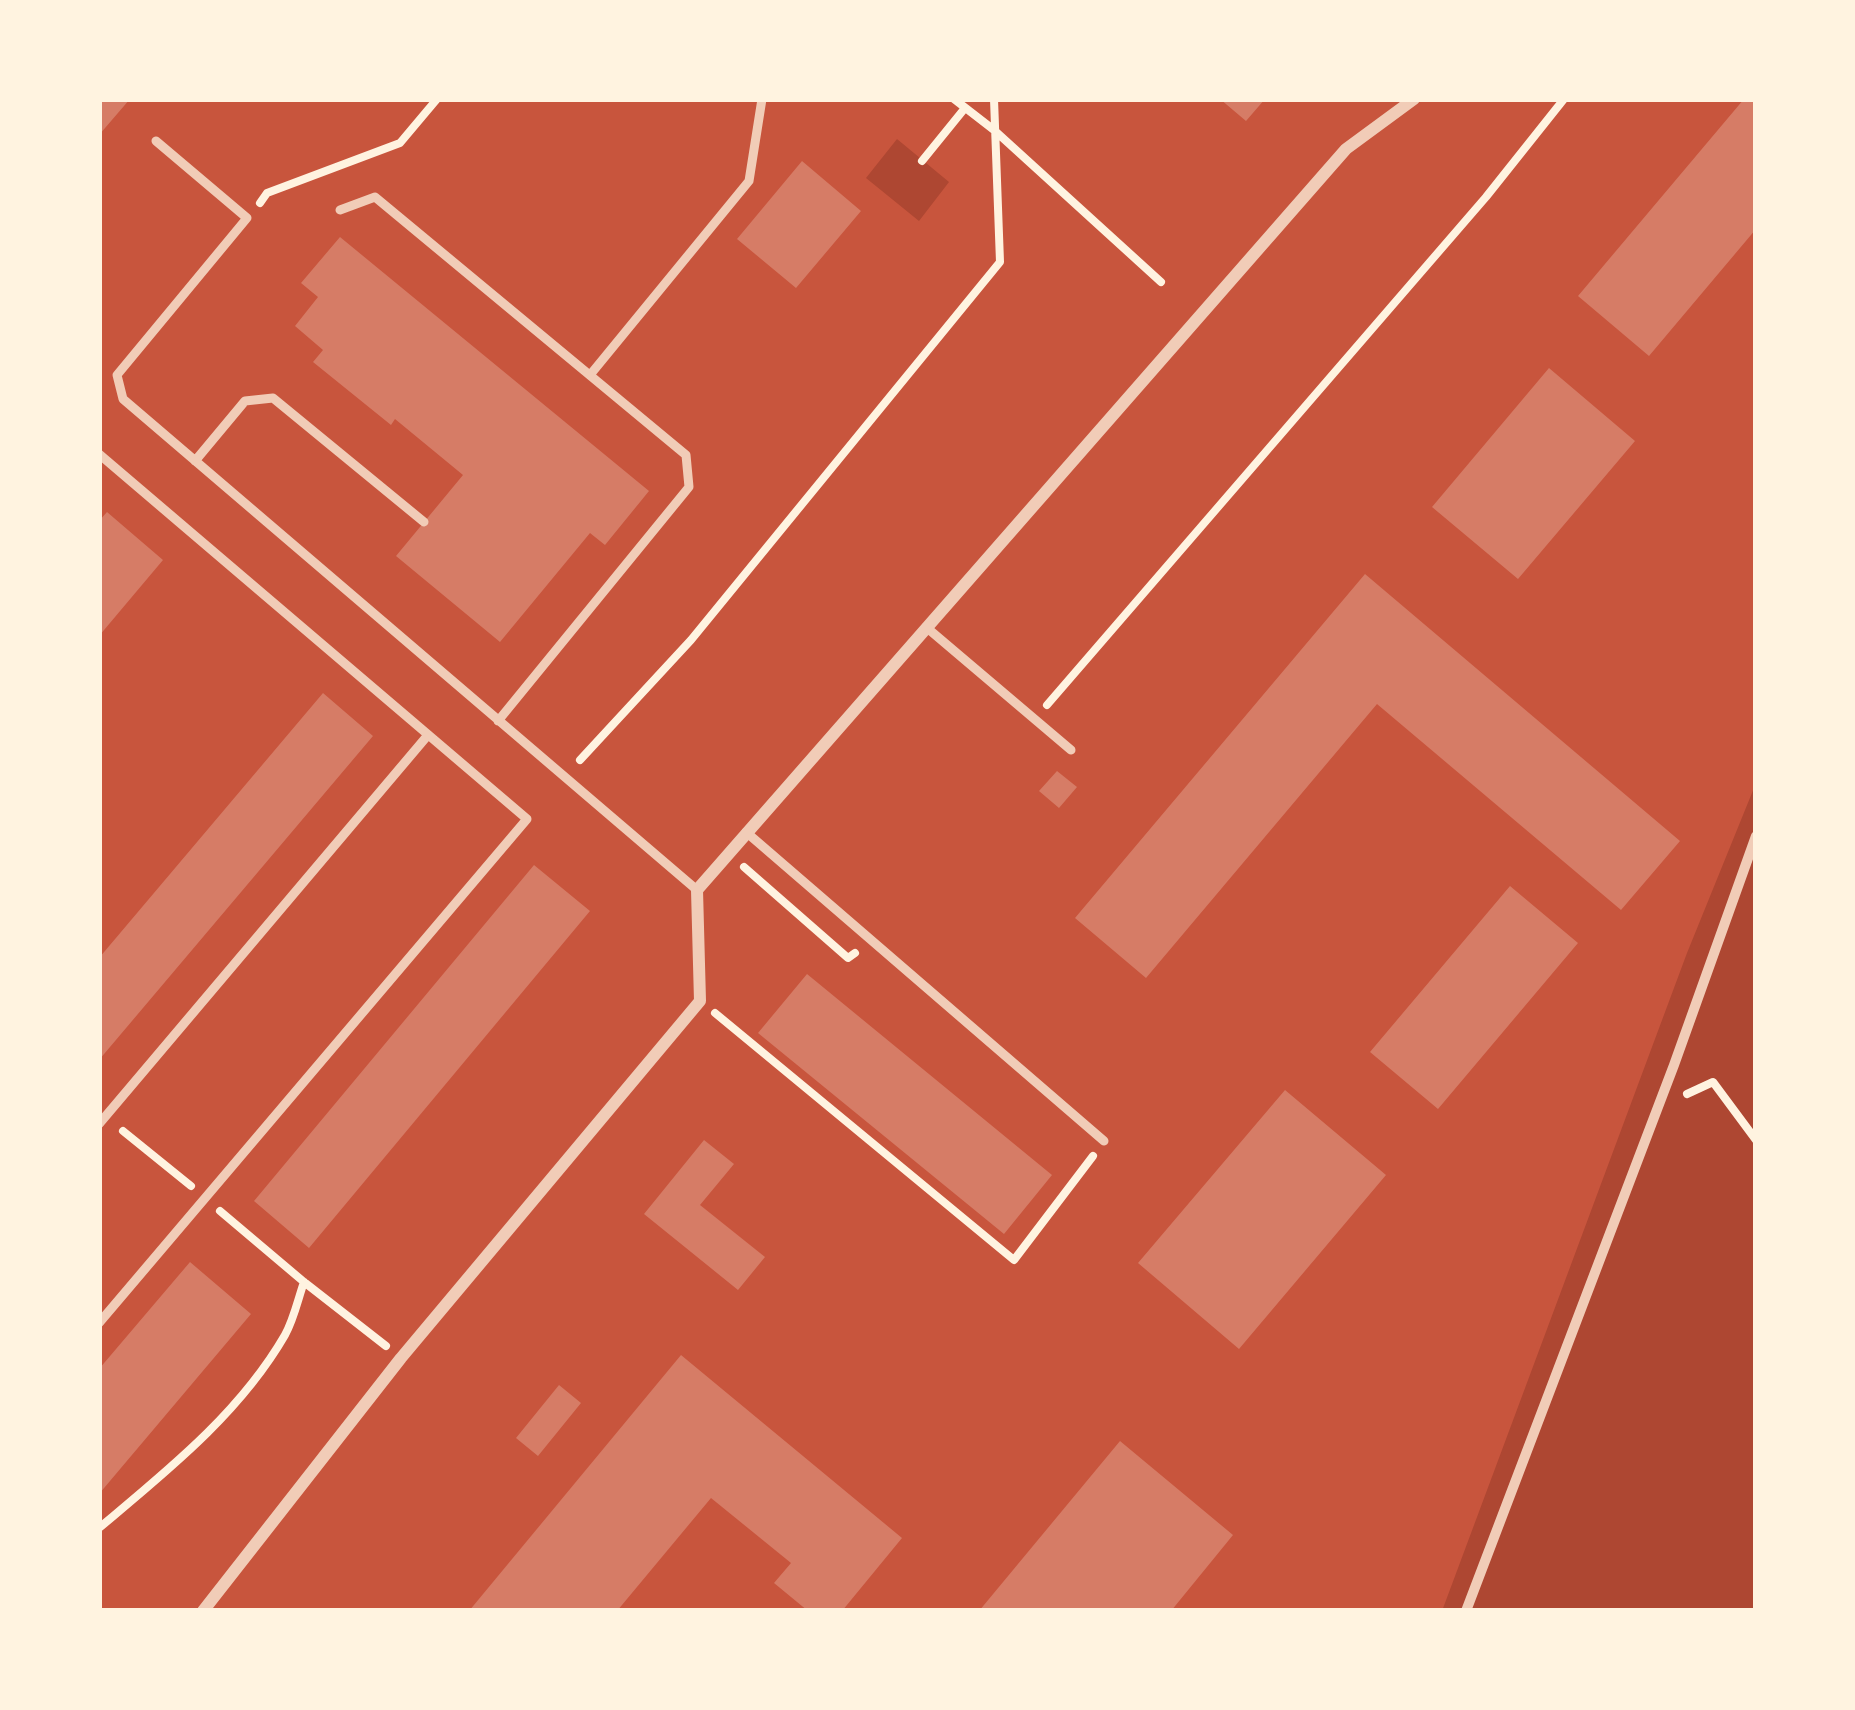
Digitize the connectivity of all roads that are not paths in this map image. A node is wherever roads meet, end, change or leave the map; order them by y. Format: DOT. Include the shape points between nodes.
graph roads {
  1 [pos="762,99"];
  2 [pos="1414,99"];
  3 [pos="156,141"];
  4 [pos="340,211"];
  5 [pos="590,375"];
  6 [pos="99,454"];
  7 [pos="195,461"];
  8 [pos="111,464"];
  9 [pos="99,478"];
  10 [pos="424,523"];
  11 [pos="926,627"];
  12 [pos="498,721"];
  13 [pos="428,735"];
  14 [pos="1071,750"];
  15 [pos="746,832"];
  16 [pos="1756,836"];
  17 [pos="697,890"];
  18 [pos="99,1124"];
  19 [pos="1104,1141"];
  20 [pos="99,1323"];
  21 [pos="203,1611"];
  22 [pos="1466,1611"];
  1 -- 5 [label="lane" via="749,181"];
  2 -- 11 [label="street" via="1346,148"];
  3 -- 7 [label="lane" via="247,218 117,375 123,399"];
  4 -- 5 [label="lane" via="375,197"];
  5 -- 12 [label="lane" via="686,455 689,487"];
  6 -- 8 [label="lane"];
  7 -- 10 [label="lane" via="245,401 273,398"];
  7 -- 12 [label="lane"];
  8 -- 9 [label="lane"];
  8 -- 13 [label="lane"];
  11 -- 14 [label="lane"];
  11 -- 15 [label="street"];
  12 -- 17 [label="lane"];
  13 -- 18 [label="lane"];
  13 -- 20 [label="lane" via="527,819"];
  15 -- 17 [label="street"];
  15 -- 19 [label="lane"];
  16 -- 22 [label="street"];
  17 -- 21 [label="street" via="700,1000 401,1358"];
}
